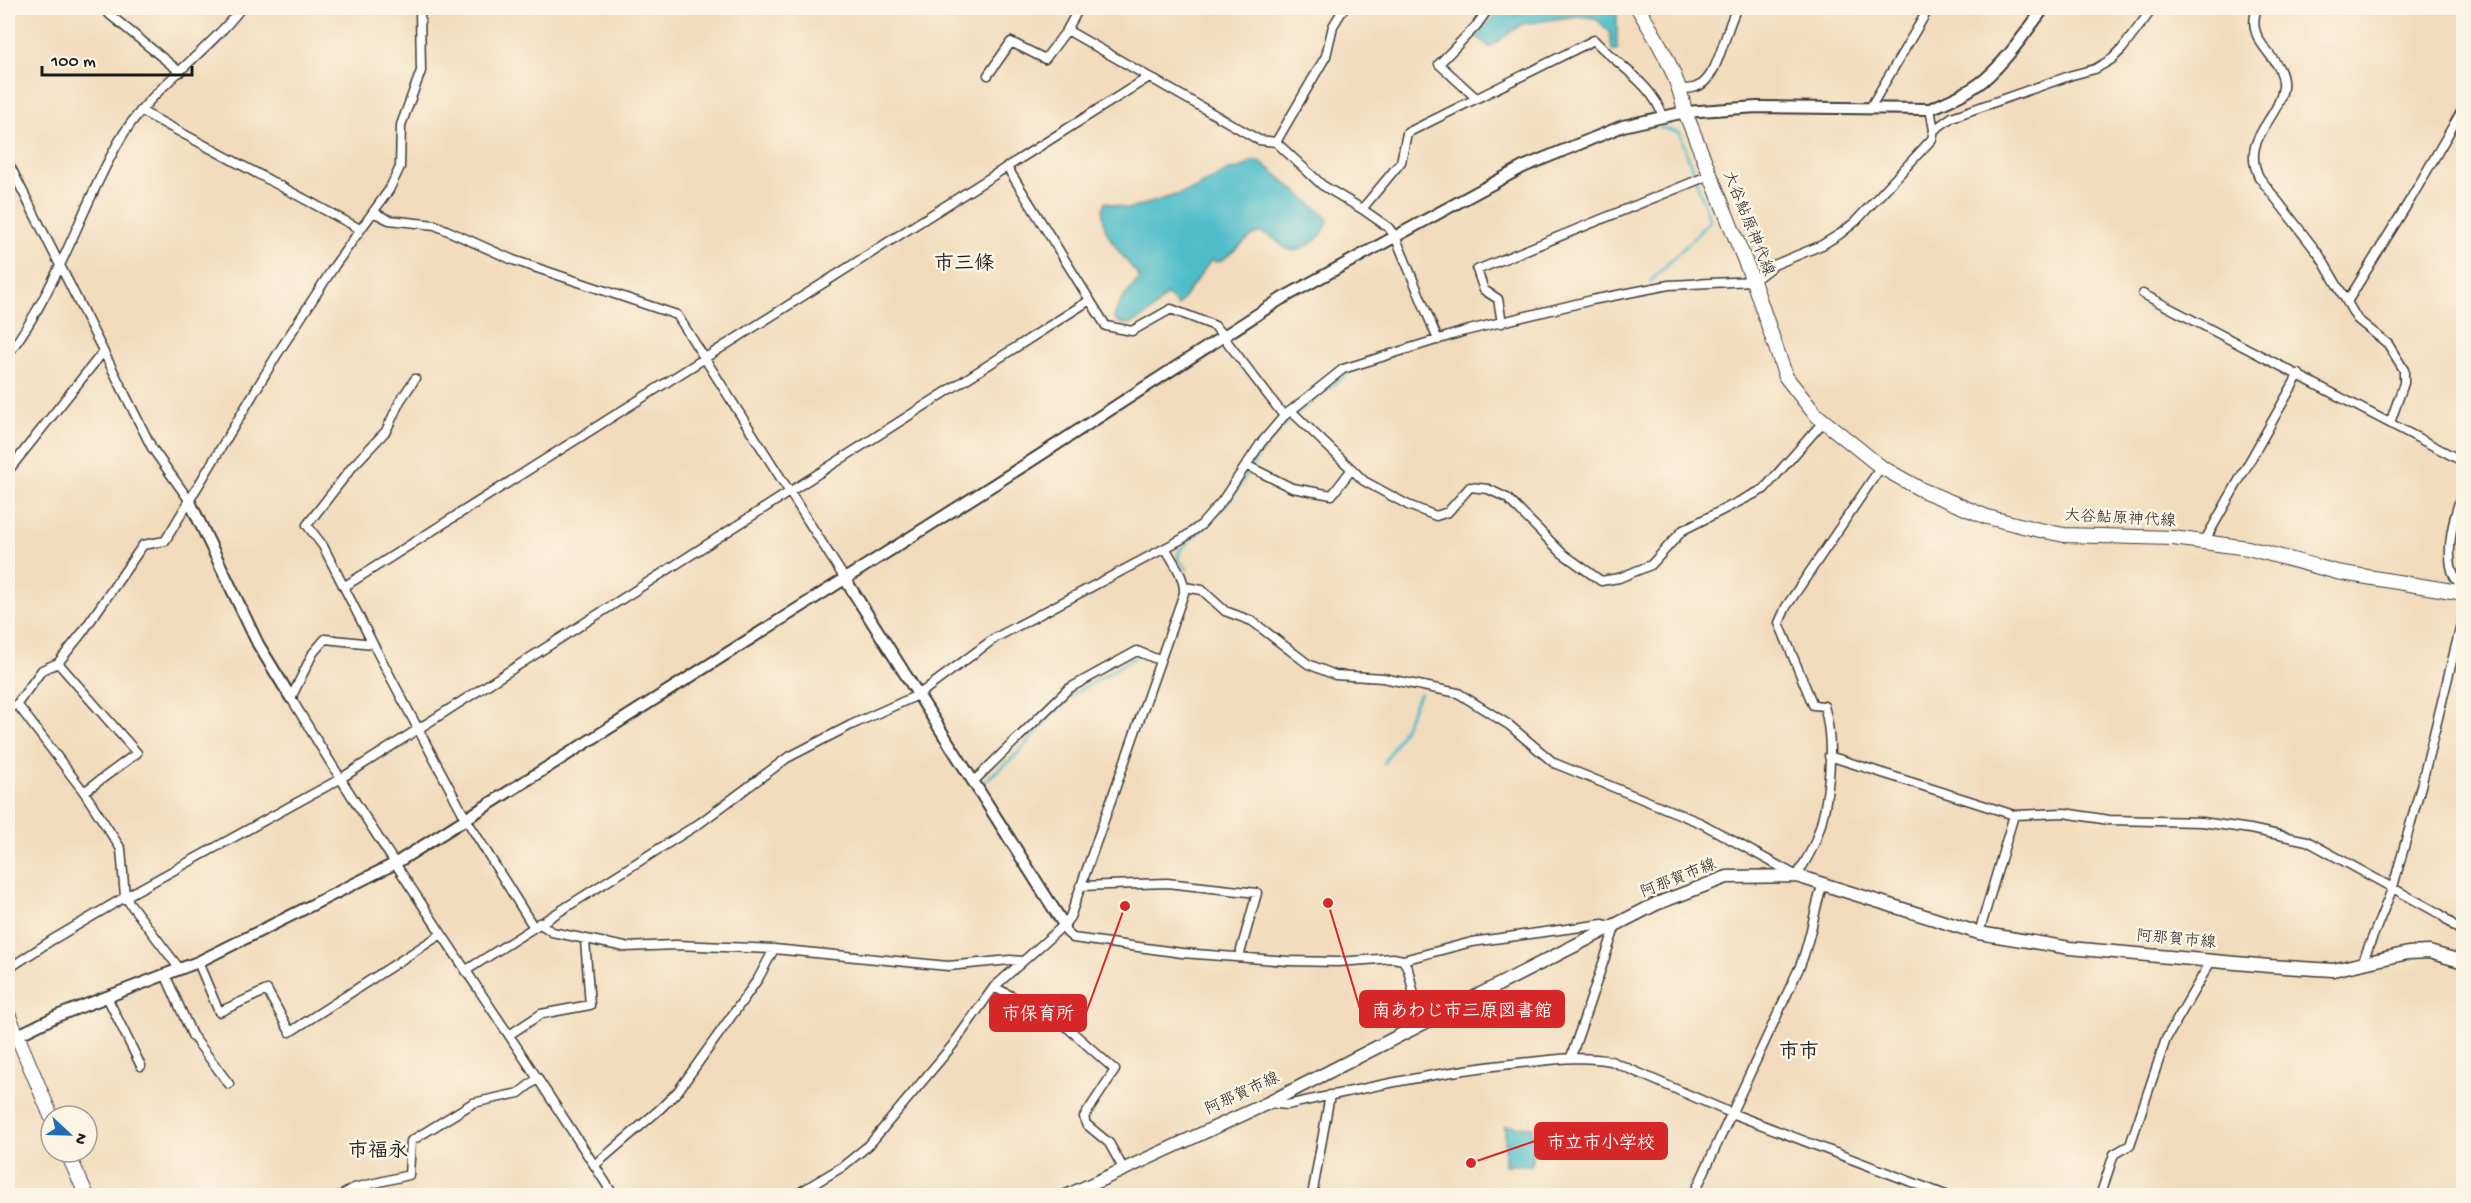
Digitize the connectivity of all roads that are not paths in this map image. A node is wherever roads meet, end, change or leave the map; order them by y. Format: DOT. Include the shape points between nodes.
graph roads {
  1 [pos="111,8"];
  2 [pos="241,8"];
  3 [pos="420,8"];
  4 [pos="1079,8"];
  5 [pos="1344,8"];
  6 [pos="1489,8"];
  7 [pos="1638,8"];
  8 [pos="1737,8"];
  9 [pos="1929,8"];
  10 [pos="2044,8"];
  11 [pos="2153,8"];
  12 [pos="2257,8"];
  13 [pos="1067,30"];
  14 [pos="180,72"];
  15 [pos="988,75"];
  16 [pos="1149,77"];
  17 [pos="1681,89"];
  18 [pos="1476,98"];
  19 [pos="2463,107"];
  20 [pos="1870,108"];
  21 [pos="1930,109"];
  22 [pos="141,111"];
  23 [pos="1685,112"];
  24 [pos="1663,117"];
  25 [pos="1934,130"];
  26 [pos="1276,142"];
  27 [pos="8,162"];
  28 [pos="1007,167"];
  29 [pos="1710,175"];
  30 [pos="1362,209"];
  31 [pos="373,212"];
  32 [pos="360,229"];
  33 [pos="1395,236"];
  34 [pos="59,265"];
  35 [pos="1753,281"];
  36 [pos="2143,294"];
  37 [pos="1090,300"];
  38 [pos="2347,302"];
  39 [pos="1502,323"];
  40 [pos="1224,336"];
  41 [pos="1438,340"];
  42 [pos="103,352"];
  43 [pos="8,354"];
  44 [pos="704,359"];
  45 [pos="2299,374"];
  46 [pos="415,379"];
  47 [pos="1287,414"];
  48 [pos="1824,421"];
  49 [pos="2390,423"];
  50 [pos="2463,462"];
  51 [pos="1246,465"];
  52 [pos="1881,467"];
  53 [pos="1352,469"];
  54 [pos="8,471"];
  55 [pos="2463,490"];
  56 [pos="790,494"];
  57 [pos="189,500"];
  58 [pos="2204,542"];
  59 [pos="1166,549"];
  60 [pos="845,579"];
  61 [pos="345,586"];
  62 [pos="1185,587"];
  63 [pos="2463,588"];
  64 [pos="2463,593"];
  65 [pos="2463,613"];
  66 [pos="373,644"];
  67 [pos="1159,660"];
  68 [pos="58,663"];
  69 [pos="918,695"];
  70 [pos="291,698"];
  71 [pos="16,704"];
  72 [pos="8,709"];
  73 [pos="418,728"];
  74 [pos="1829,756"];
  75 [pos="340,779"];
  76 [pos="973,782"];
  77 [pos="84,792"];
  78 [pos="2014,815"];
  79 [pos="466,819"];
  80 [pos="396,863"];
  81 [pos="1797,876"];
  82 [pos="1823,883"];
  83 [pos="1080,886"];
  84 [pos="2393,887"];
  85 [pos="125,897"];
  86 [pos="536,925"];
  87 [pos="1064,925"];
  88 [pos="1613,926"];
  89 [pos="1979,933"];
  90 [pos="2463,934"];
  91 [pos="440,935"];
  92 [pos="585,940"];
  93 [pos="774,949"];
  94 [pos="1239,957"];
  95 [pos="1403,960"];
  96 [pos="1022,961"];
  97 [pos="2211,961"];
  98 [pos="198,962"];
  99 [pos="2463,962"];
  100 [pos="2362,963"];
  101 [pos="179,968"];
  102 [pos="8,969"];
  103 [pos="465,971"];
  104 [pos="165,974"];
  105 [pos="994,987"];
  106 [pos="107,997"];
  107 [pos="8,1014"];
  108 [pos="1421,1025"];
  109 [pos="509,1035"];
  110 [pos="12,1037"];
  111 [pos="1571,1057"];
  112 [pos="141,1066"];
  113 [pos="538,1078"];
  114 [pos="229,1084"];
  115 [pos="1330,1095"];
  116 [pos="1268,1103"];
  117 [pos="45,1104"];
  118 [pos="1731,1113"];
  119 [pos="73,1164"];
  120 [pos="595,1165"];
  121 [pos="1124,1168"];
  122 [pos="87,1196"];
  123 [pos="340,1196"];
  124 [pos="614,1196"];
  125 [pos="794,1196"];
  126 [pos="1066,1196"];
  127 [pos="1312,1196"];
  128 [pos="1694,1196"];
  129 [pos="1948,1196"];
  130 [pos="2100,1196"];
  1 -- 14 [label="street" via="109,14"];
  2 -- 14 [label="street"];
  3 -- 31 [label="street" via="421,71 400,125 400,167"];
  4 -- 13 [label="street"];
  5 -- 26 [label="street" via="1333,26 1326,56"];
  6 -- 18 [label="street" via="1439,64"];
  7 -- 17 [label="main road, 大谷鮎原神代線"];
  8 -- 17 [label="street" via="1713,71 1698,87"];
  9 -- 20 [label="street"];
  10 -- 21 [label="street" via="1984,80"];
  11 -- 25 [label="street" via="2122,49 2095,69 1952,117"];
  12 -- 38 [label="street" via="2253,27 2282,77 2283,88 2259,135 2253,152 2254,167 2320,256"];
  13 -- 15 [label="street" via="1044,59 1011,42"];
  13 -- 16 [label="street"];
  14 -- 22 [label="street"];
  16 -- 26 [label="street" via="1259,140"];
  16 -- 28 [label="street"];
  17 -- 23 [label="main road, 大谷鮎原神代線"];
  18 -- 24 [label="street" via="1594,40 1659,105"];
  18 -- 30 [label="street" via="1407,132 1401,162"];
  19 -- 38 [label="street"];
  20 -- 21 [label="street"];
  20 -- 23 [label="street" via="1757,107"];
  21 -- 25 [label="street"];
  22 -- 32 [label="street"];
  22 -- 34 [label="street" via="118,144"];
  23 -- 24 [label="street"];
  23 -- 29 [label="main road, 大谷鮎原神代線"];
  24 -- 33 [label="street" via="1623,126 1523,167"];
  25 -- 35 [label="street" via="1932,139 1855,222 1822,245 1774,265"];
  26 -- 30 [label="street" via="1322,184"];
  27 -- 34 [label="street"];
  28 -- 37 [label="street"];
  28 -- 44 [label="street"];
  29 -- 35 [label="main road, 大谷鮎原神代線"];
  29 -- 39 [label="street" via="1477,270 1484,290 1498,299"];
  30 -- 33 [label="street"];
  31 -- 32 [label="street"];
  31 -- 44 [label="street" via="389,220 435,225 513,260 677,315"];
  32 -- 57 [label="street" via="278,353"];
  33 -- 40 [label="street" via="1281,298"];
  33 -- 41 [label="street"];
  34 -- 42 [label="street"];
  34 -- 43 [label="street" via="37,312"];
  35 -- 39 [label="street" via="1669,285"];
  35 -- 48 [label="main road, 大谷鮎原神代線" via="1786,377"];
  36 -- 45 [label="street"];
  37 -- 40 [label="street" via="1106,326 1132,332 1171,309 1215,326"];
  37 -- 56 [label="street"];
  38 -- 49 [label="street" via="2357,319 2388,344 2404,370 2404,383"];
  39 -- 41 [label="street"];
  40 -- 47 [label="street"];
  40 -- 60 [label="street"];
  41 -- 47 [label="street" via="1343,369"];
  42 -- 54 [label="street"];
  42 -- 57 [label="street" via="152,448"];
  44 -- 56 [label="street"];
  44 -- 61 [label="street"];
  45 -- 49 [label="street"];
  45 -- 58 [label="street"];
  46 -- 61 [label="street" via="386,431 307,525"];
  47 -- 51 [label="street"];
  47 -- 53 [label="street"];
  48 -- 52 [label="main road, 大谷鮎原神代線"];
  48 -- 53 [label="street" via="1764,489 1683,530 1651,565 1601,581 1562,553 1506,498 1488,489 1470,487 1449,512 1436,516 1364,481"];
  49 -- 50 [label="street"];
  51 -- 53 [label="street" via="1292,488 1332,495"];
  51 -- 59 [label="street" via="1201,525"];
  52 -- 58 [label="main road, 大谷鮎原神代線" via="1922,490 1987,517 2035,529 2064,535"];
  52 -- 74 [label="street" via="1786,607 1779,624 1813,705 1824,706 1829,724"];
  55 -- 63 [label="street" via="2450,545 2454,577"];
  56 -- 60 [label="street"];
  56 -- 73 [label="street"];
  57 -- 68 [label="street" via="165,541 143,545"];
  57 -- 70 [label="street" via="258,644"];
  58 -- 64 [label="main road, 大谷鮎原神代線" via="2248,548 2337,572"];
  59 -- 62 [label="street"];
  59 -- 69 [label="street" via="995,638"];
  60 -- 69 [label="street"];
  60 -- 79 [label="street"];
  61 -- 66 [label="street"];
  62 -- 67 [label="street"];
  62 -- 81 [label="street" via="1202,590 1225,611 1252,621 1308,664 1335,675 1383,678 1458,693 1509,725 1554,763 1701,823"];
  65 -- 84 [label="street"];
  66 -- 70 [label="street" via="325,639 313,653"];
  66 -- 73 [label="street"];
  67 -- 76 [label="street" via="1137,651 1068,689"];
  67 -- 83 [label="street"];
  68 -- 71 [label="street" via="42,670"];
  68 -- 77 [label="street" via="137,753"];
  69 -- 76 [label="street"];
  69 -- 86 [label="street" via="788,758 700,823"];
  70 -- 75 [label="street"];
  71 -- 72 [label="street"];
  71 -- 77 [label="street"];
  73 -- 75 [label="street"];
  73 -- 79 [label="street"];
  74 -- 78 [label="street"];
  74 -- 81 [label="street" via="1816,841"];
  75 -- 80 [label="street"];
  75 -- 85 [label="street"];
  76 -- 87 [label="street"];
  77 -- 85 [label="street" via="121,849"];
  78 -- 84 [label="street" via="2064,813 2109,820 2202,822 2250,829 2307,841"];
  78 -- 89 [label="street"];
  79 -- 80 [label="street"];
  79 -- 86 [label="street"];
  80 -- 91 [label="street"];
  80 -- 98 [label="street"];
  81 -- 82 [label="main road, 阿那賀市線"];
  81 -- 88 [label="main road, 阿那賀市線" via="1727,877 1665,900"];
  82 -- 89 [label="main road, 阿那賀市線"];
  82 -- 118 [label="street" via="1806,951"];
  83 -- 87 [label="street"];
  83 -- 94 [label="street" via="1167,883 1257,892"];
  84 -- 90 [label="street" via="2440,914"];
  84 -- 100 [label="street"];
  85 -- 101 [label="street"];
  85 -- 102 [label="street"];
  86 -- 92 [label="street"];
  86 -- 103 [label="street"];
  87 -- 94 [label="street" via="1073,938"];
  87 -- 96 [label="street"];
  88 -- 95 [label="street" via="1603,924 1472,942"];
  88 -- 108 [label="main road, 阿那賀市線"];
  88 -- 111 [label="street"];
  89 -- 97 [label="main road, 阿那賀市線" via="2070,948"];
  91 -- 98 [label="street" via="290,1032 267,990 219,1012"];
  91 -- 103 [label="street"];
  92 -- 93 [label="street" via="625,947"];
  92 -- 109 [label="street" via="590,1005 541,1014"];
  93 -- 96 [label="street" via="948,966"];
  93 -- 120 [label="street" via="747,996 678,1091"];
  94 -- 95 [label="street" via="1338,962"];
  95 -- 108 [label="street"];
  96 -- 105 [label="street"];
  97 -- 100 [label="main road, 阿那賀市線" via="2333,970"];
  97 -- 130 [label="street" via="2166,1039 2130,1144 2114,1154"];
  98 -- 101 [label="street"];
  99 -- 100 [label="main road, 阿那賀市線" via="2429,952"];
  101 -- 104 [label="street"];
  103 -- 109 [label="street"];
  104 -- 106 [label="street"];
  104 -- 114 [label="street" via="192,1035"];
  105 -- 121 [label="street" via="1060,1021 1115,1070 1084,1117 1086,1125 1109,1143"];
  105 -- 125 [label="street" via="952,1046 869,1145 842,1167"];
  106 -- 110 [label="street"];
  106 -- 112 [label="street"];
  107 -- 110 [label="main road"];
  108 -- 116 [label="main road, 阿那賀市線"];
  109 -- 113 [label="street"];
  110 -- 117 [label="main road"];
  111 -- 115 [label="street" via="1452,1070"];
  111 -- 118 [label="street" via="1611,1061"];
  113 -- 120 [label="street"];
  113 -- 123 [label="street" via="519,1093 473,1102 411,1141 409,1175 354,1188"];
  115 -- 116 [label="street" via="1287,1105"];
  115 -- 127 [label="street"];
  116 -- 121 [label="main road, 阿那賀市線"];
  118 -- 128 [label="street"];
  118 -- 129 [label="street"];
  119 -- 122 [label="main road"];
  120 -- 124 [label="street"];
  121 -- 126 [label="main road, 阿那賀市線"];
}
